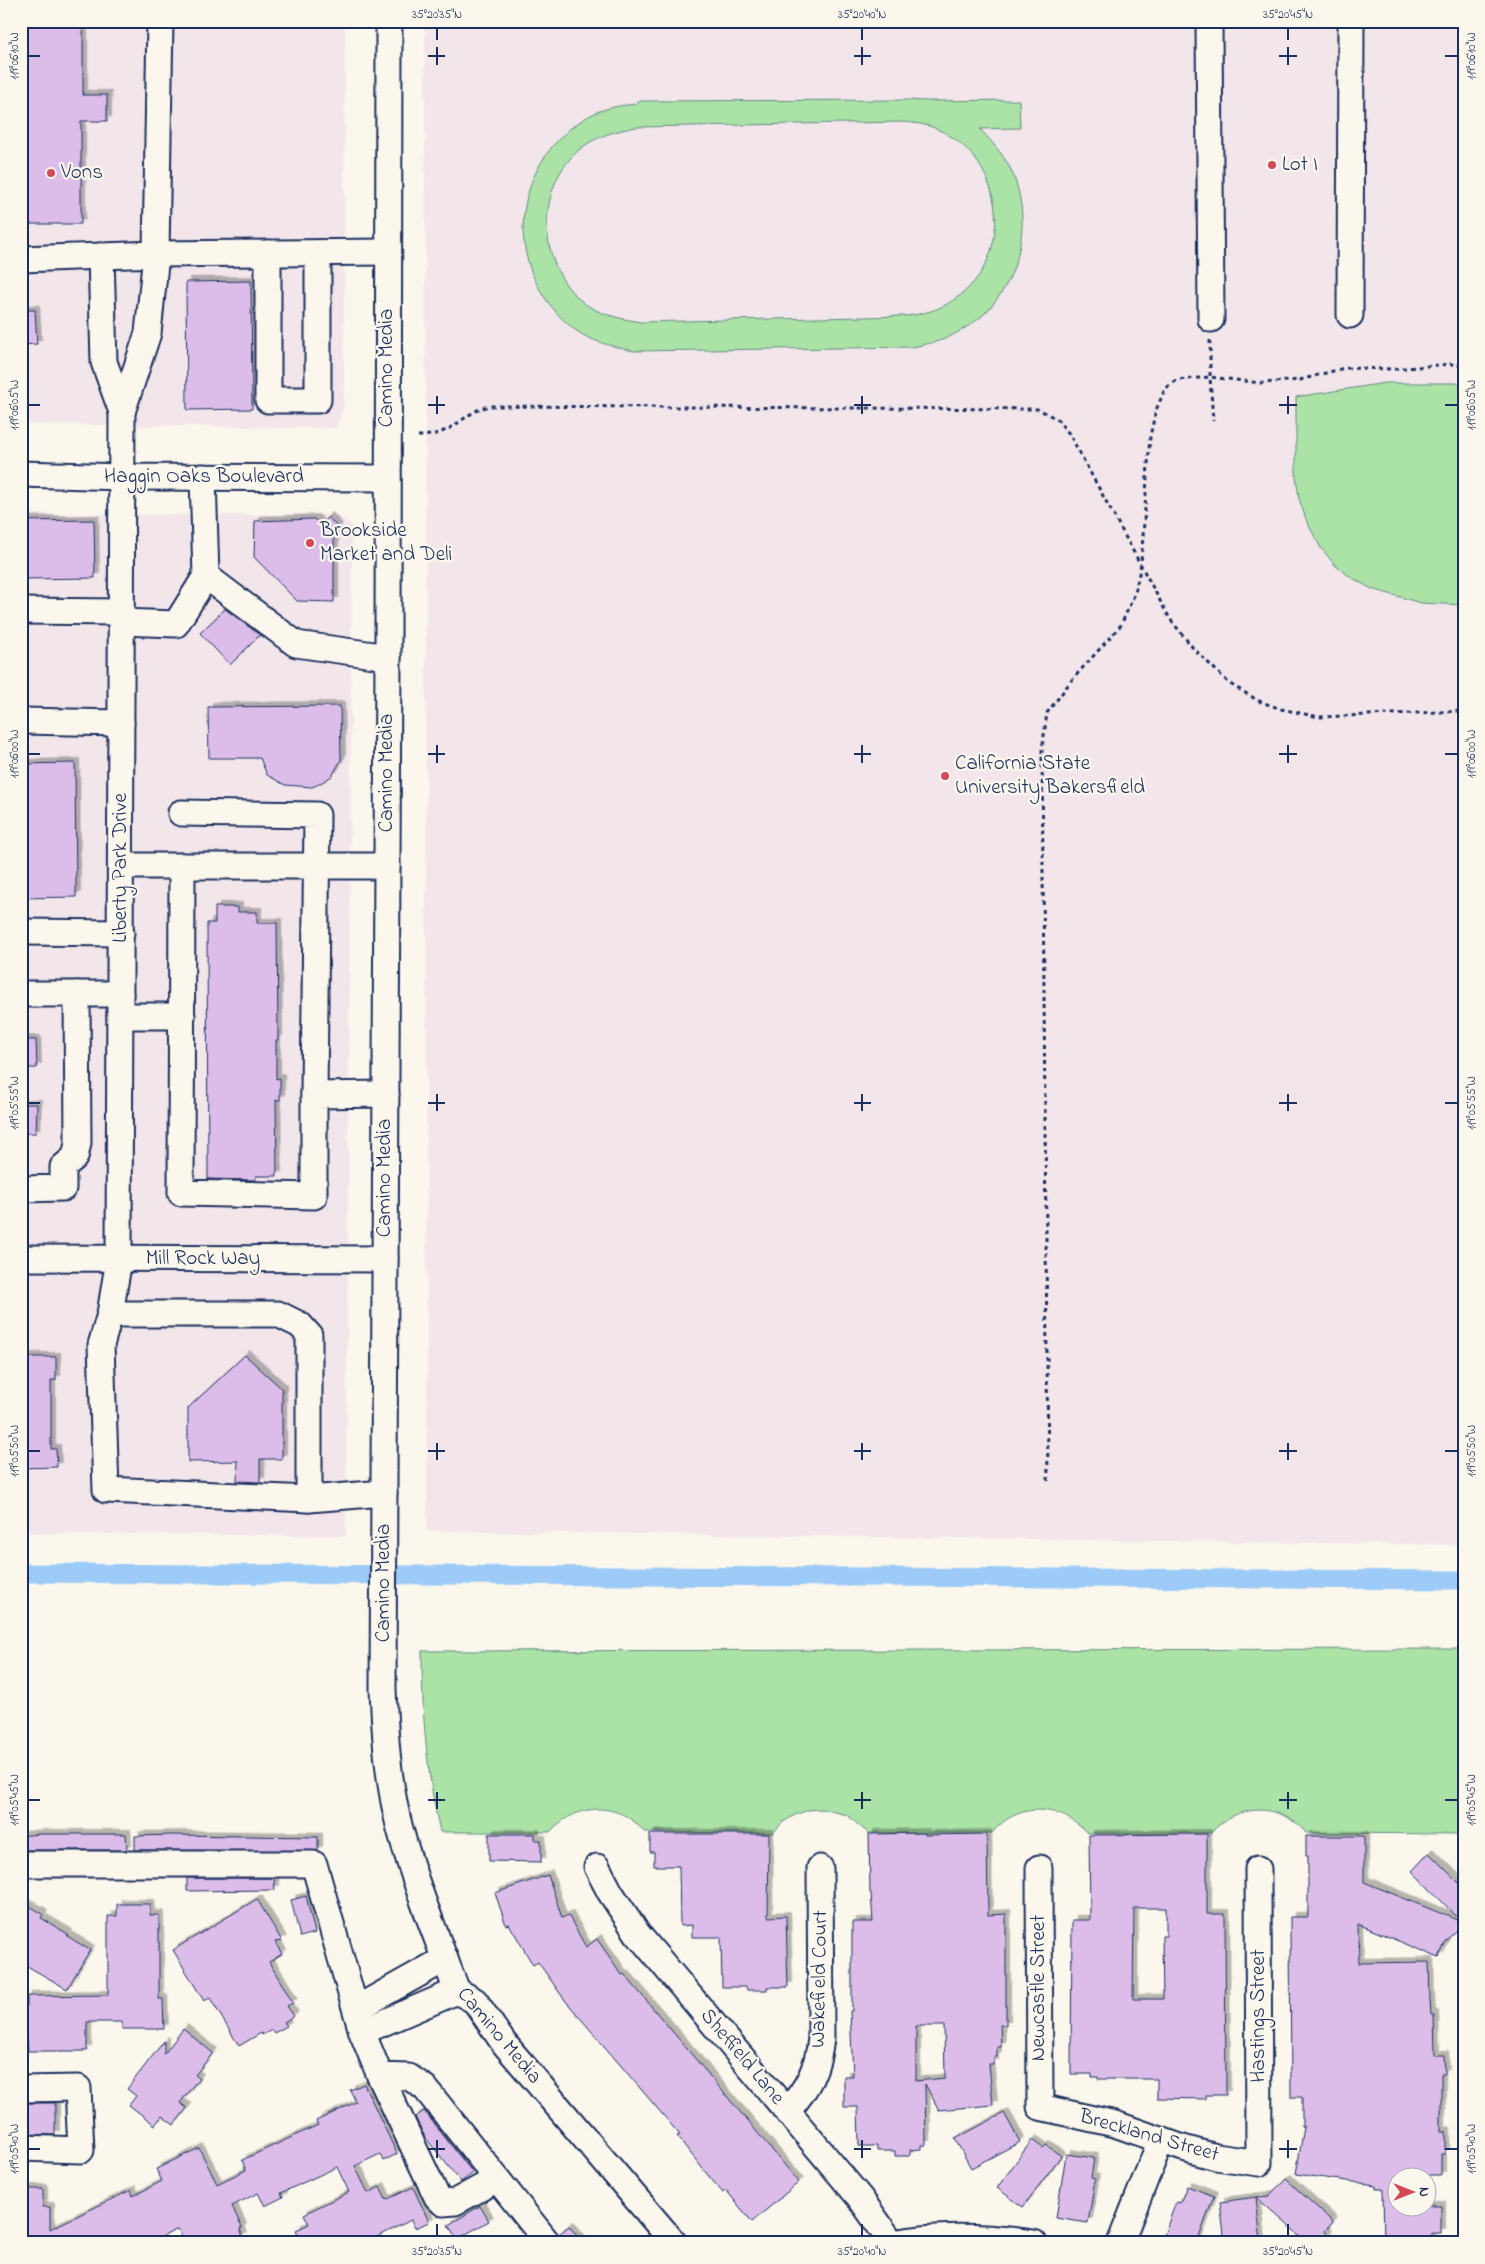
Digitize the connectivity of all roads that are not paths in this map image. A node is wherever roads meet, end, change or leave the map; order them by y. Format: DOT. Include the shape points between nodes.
graph roads {
  1 [pos="160,21"];
  2 [pos="388,21"];
  3 [pos="1209,21"];
  4 [pos="1351,21"];
  5 [pos="388,252"];
  6 [pos="268,253"];
  7 [pos="318,253"];
  8 [pos="156,254"];
  9 [pos="101,256"];
  10 [pos="21,258"];
  11 [pos="1350,315"];
  12 [pos="1210,319"];
  13 [pos="122,412"];
  14 [pos="21,474"];
  15 [pos="122,477"];
  16 [pos="203,477"];
  17 [pos="387,478"];
  18 [pos="206,576"];
  19 [pos="21,611"];
  20 [pos="121,617"];
  21 [pos="388,657"];
  22 [pos="21,721"];
  23 [pos="121,723"];
  24 [pos="181,813"];
  25 [pos="120,866"];
  26 [pos="182,866"];
  27 [pos="316,866"];
  28 [pos="387,866"];
  29 [pos="21,932"];
  30 [pos="120,933"];
  31 [pos="21,994"];
  32 [pos="77,994"];
  33 [pos="120,1005"];
  34 [pos="182,1016"];
  35 [pos="386,1094"];
  36 [pos="314,1095"];
  37 [pos="21,1189"];
  38 [pos="21,1258"];
  39 [pos="119,1259"];
  40 [pos="385,1259"];
  41 [pos="110,1314"];
  42 [pos="384,1493"];
  43 [pos="309,1499"];
  44 [pos="21,1864"];
  45 [pos="597,1867"];
  46 [pos="820,1868"];
  47 [pos="1039,1868"];
  48 [pos="1258,1869"];
  49 [pos="445,1959"];
  50 [pos="457,1991"];
  51 [pos="359,2020"];
  52 [pos="380,2076"];
  53 [pos="21,2089"];
  54 [pos="1040,2107"];
  55 [pos="788,2110"];
  56 [pos="1161,2140"];
  57 [pos="21,2148"];
  58 [pos="1259,2163"];
  59 [pos="497,2179"];
  60 [pos="539,2239"];
  61 [pos="674,2243"];
  62 [pos="892,2243"];
  63 [pos="1034,2243"];
  64 [pos="1120,2243"];
  1 -- 8 [label="street"];
  2 -- 5 [label="street, Camino Media"];
  3 -- 12 [label="street"];
  4 -- 11 [label="street"];
  5 -- 7 [label="street"];
  5 -- 17 [label="street, Camino Media"];
  6 -- 7 [label="street"];
  6 -- 7 [label="street" via="268,400 318,400"];
  6 -- 8 [label="street"];
  8 -- 9 [label="street"];
  8 -- 13 [label="street" via="148,333"];
  9 -- 10 [label="street"];
  9 -- 13 [label="street" via="104,362"];
  13 -- 15 [label="street, Liberty Park Drive"];
  14 -- 15 [label="street, Haggin Oaks Boulevard"];
  15 -- 16 [label="street, Haggin Oaks Boulevard"];
  15 -- 20 [label="street, Liberty Park Drive"];
  16 -- 17 [label="street, Haggin Oaks Boulevard"];
  16 -- 18 [label="street"];
  17 -- 21 [label="street, Camino Media"];
  18 -- 20 [label="street" via="176,624"];
  18 -- 21 [label="street" via="296,644"];
  19 -- 20 [label="street"];
  20 -- 23 [label="street, Liberty Park Drive"];
  21 -- 28 [label="street, Camino Media"];
  22 -- 23 [label="street"];
  23 -- 25 [label="street, Liberty Park Drive"];
  24 -- 27 [label="street" via="317,815"];
  25 -- 26 [label="street"];
  25 -- 30 [label="street, Liberty Park Drive"];
  26 -- 27 [label="street"];
  26 -- 34 [label="street"];
  27 -- 28 [label="street"];
  27 -- 36 [label="street"];
  28 -- 35 [label="street, Camino Media"];
  29 -- 30 [label="street"];
  30 -- 33 [label="street, Liberty Park Drive"];
  31 -- 32 [label="street"];
  32 -- 33 [label="street"];
  32 -- 37 [label="street" via="78,1143 74,1157 63,1167 63,1188"];
  33 -- 34 [label="street"];
  33 -- 39 [label="street, Liberty Park Drive"];
  34 -- 36 [label="street" via="181,1193 314,1196"];
  35 -- 36 [label="street"];
  35 -- 40 [label="street, Camino Media"];
  38 -- 39 [label="street, Mill Rock Way"];
  39 -- 40 [label="street, Mill Rock Way"];
  39 -- 41 [label="street, Liberty Park Drive"];
  40 -- 42 [label="street, Camino Media"];
  41 -- 43 [label="street" via="278,1314 300,1325 309,1335"];
  41 -- 43 [label="street, Liberty Park Drive" via="101,1345 106,1490"];
  42 -- 43 [label="street"];
  42 -- 49 [label="street, Camino Media" via="384,1729 390,1778 411,1866"];
  44 -- 51 [label="street" via="314,1864"];
  45 -- 55 [label="street, Sheffield Lane" via="637,1933"];
  46 -- 55 [label="street, Wakefield Court" via="819,2058 802,2095"];
  47 -- 54 [label="street, Newcastle Street"];
  48 -- 58 [label="street, Hastings Street"];
  49 -- 50 [label="street, Camino Media"];
  49 -- 51 [label="street"];
  50 -- 51 [label="street"];
  50 -- 61 [label="street, Camino Media" via="474,2001 503,2042"];
  51 -- 52 [label="street"];
  52 -- 59 [label="street" via="409,2077 426,2088"];
  52 -- 59 [label="street" via="436,2197 443,2203 455,2202"];
  53 -- 57 [label="street" via="78,2088 81,2150"];
  54 -- 56 [label="street, Breckland Street" via="1115,2124"];
  55 -- 62 [label="street, Sheffield Lane" via="860,2198"];
  56 -- 58 [label="street, Breckland Street" via="1216,2157"];
  56 -- 64 [label="street"];
  59 -- 60 [label="street"];
  62 -- 63 [label="street" via="951,2236"];
}
